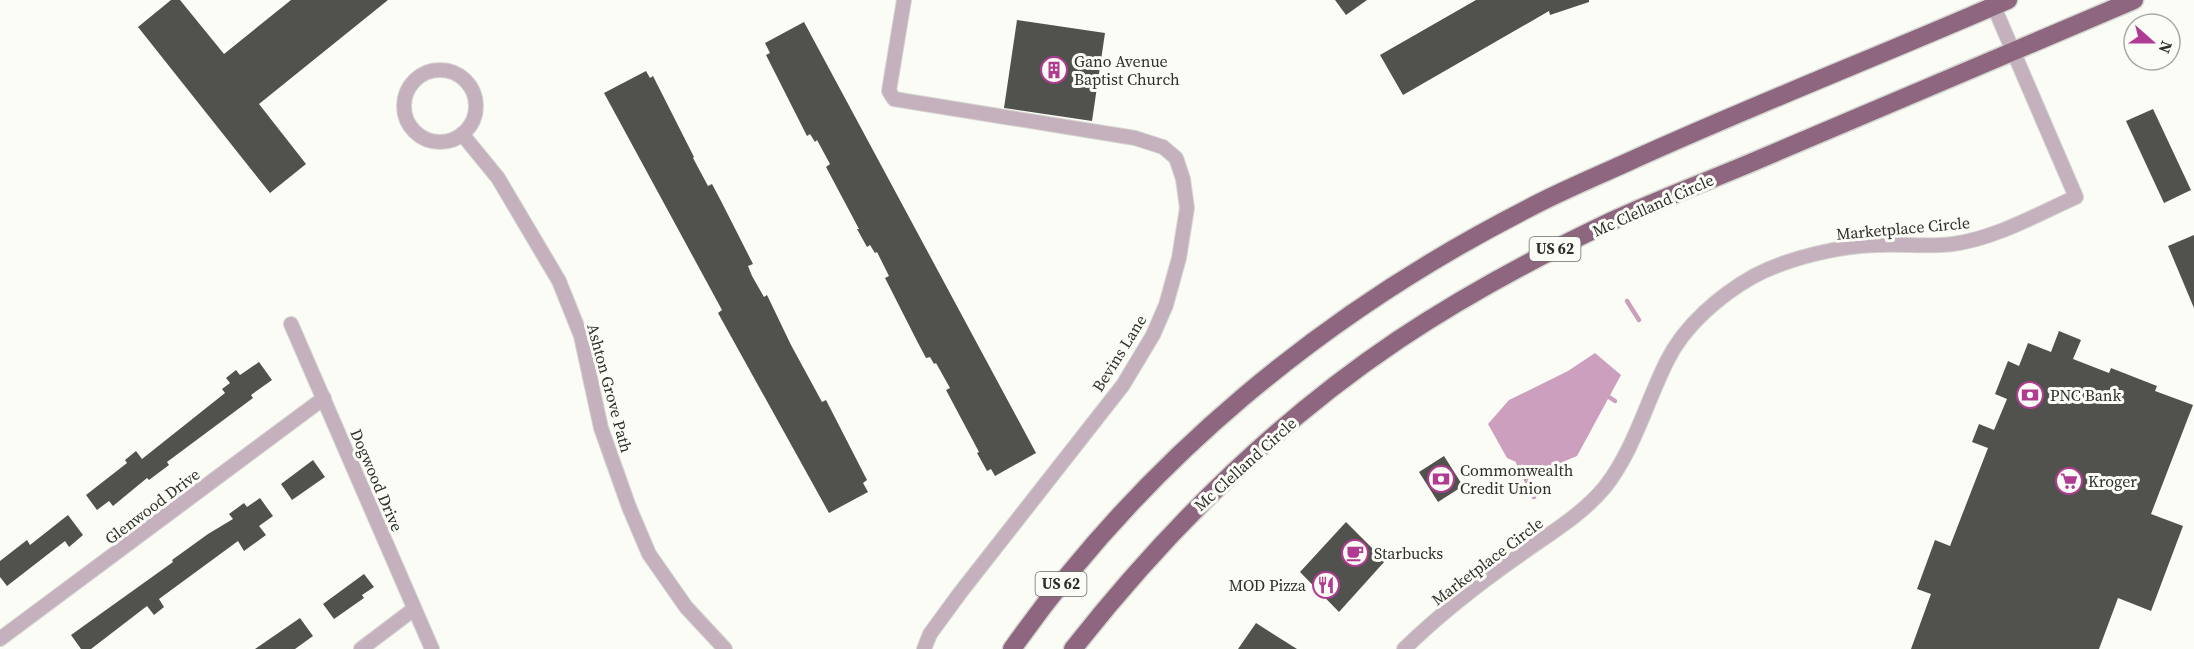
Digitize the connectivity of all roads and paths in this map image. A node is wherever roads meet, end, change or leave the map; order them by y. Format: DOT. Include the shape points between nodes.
graph roads {
  1 [pos="904,0"];
  2 [pos="2134,0"];
  3 [pos="1997,2"];
  4 [pos="2013,51"];
  5 [pos="462,134"];
  6 [pos="291,324"];
  7 [pos="324,398"];
  8 [pos="414,609"];
  9 [pos="0,639"];
  10 [pos="361,649"];
  11 [pos="432,649"];
  12 [pos="725,649"];
  13 [pos="924,649"];
  14 [pos="1012,649"];
  15 [pos="1073,649"];
  16 [pos="1404,649"];
  1 -- 13 [label="street, Bevins Lane" via="889,91 894,99 1135,138 1163,147 1176,158 1187,208 1166,305 1147,345 1123,385 936,626"];
  2 -- 4 [label="highway, Mc Clelland Circle / US 62"];
  3 -- 4 [label="street, Marketplace Circle"];
  3 -- 14 [label="highway, US 62" via="1548,198 1458,246 1345,317 1250,390 1172,462 1088,551"];
  4 -- 15 [label="highway, Mc Clelland Circle / US 62" via="1615,220 1513,271 1407,334 1301,413 1204,500 1126,583"];
  4 -- 16 [label="street, Marketplace Circle" via="2076,197 1987,237 1953,244 1878,244 1799,259 1755,276 1723,297 1691,327 1668,359 1621,464 1605,487 1583,510 1481,583"];
  5 -- 5 [label="street" via="476,105 469,84 449,71 431,71 415,79 404,100 404,111 413,129 431,141 442,142"];
  5 -- 12 [label="street, Ashton Grove Path" via="498,178 559,281 581,336 601,428 649,554 686,607"];
  6 -- 7 [label="street, Dogwood Drive"];
  7 -- 8 [label="street, Dogwood Drive"];
  7 -- 9 [label="street, Glenwood Drive"];
  8 -- 10 [label="street"];
  8 -- 11 [label="street, Dogwood Drive"];
}
